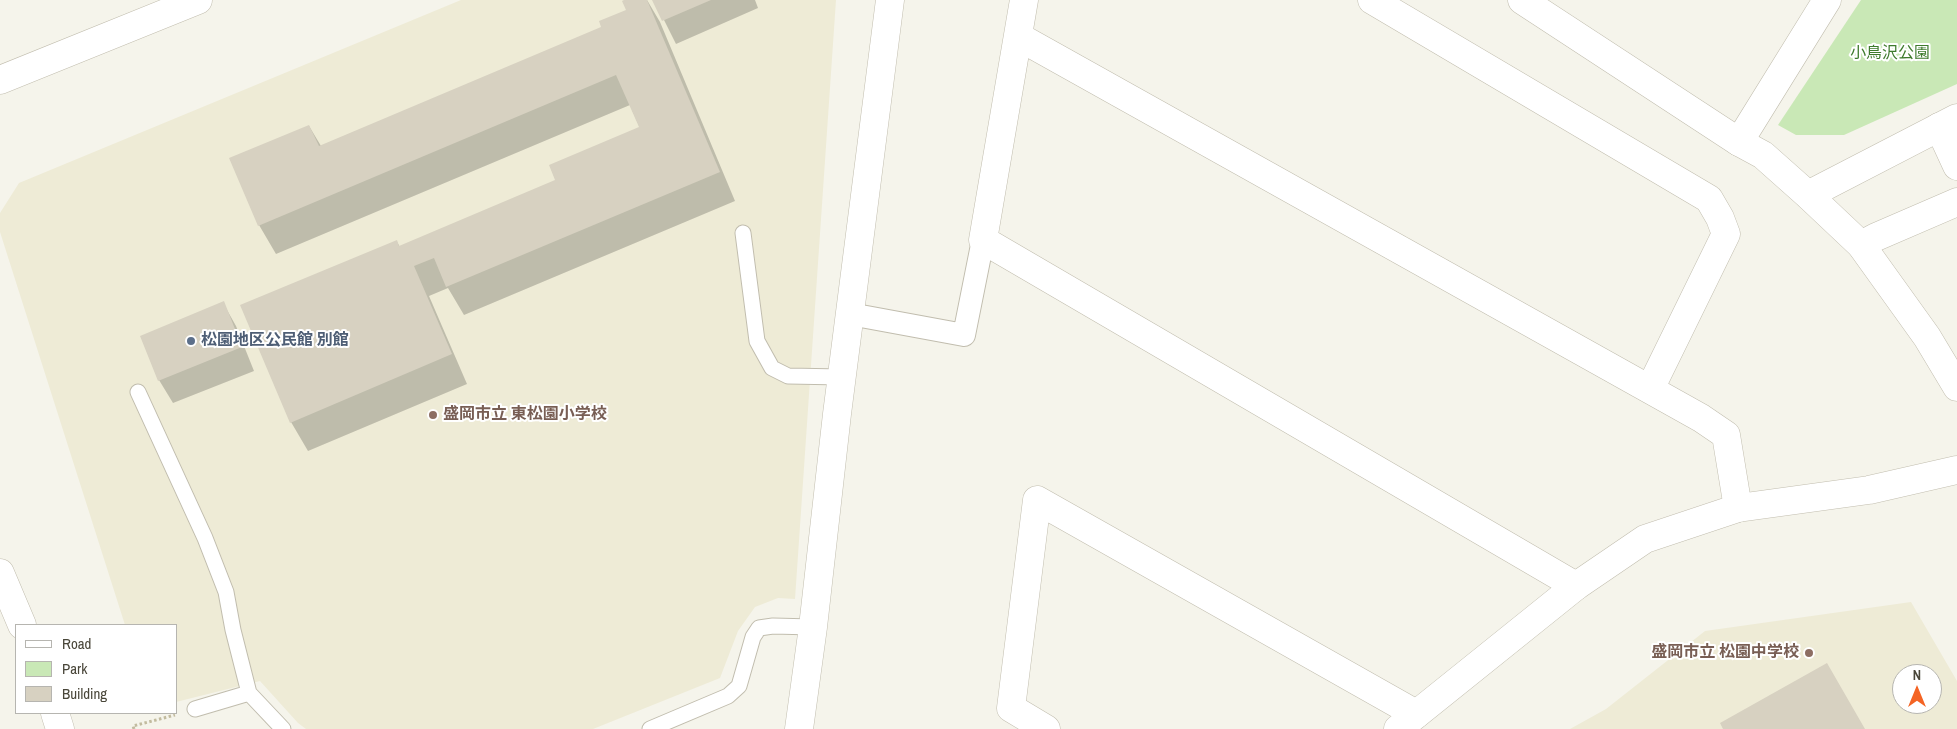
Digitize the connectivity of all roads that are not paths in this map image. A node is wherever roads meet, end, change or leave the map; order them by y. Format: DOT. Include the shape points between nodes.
graph roads {
  1 [pos="198,0"];
  2 [pos="890,0"];
  3 [pos="1024,0"];
  4 [pos="1372,0"];
  5 [pos="1522,0"];
  6 [pos="1827,0"];
  7 [pos="1019,37"];
  8 [pos="0,80"];
  9 [pos="1948,123"];
  10 [pos="1739,142"];
  11 [pos="1957,166"];
  12 [pos="1808,194"];
  13 [pos="1957,202"];
  14 [pos="743,233"];
  15 [pos="982,240"];
  16 [pos="1861,245"];
  17 [pos="850,314"];
  18 [pos="842,377"];
  19 [pos="1957,387"];
  20 [pos="1650,390"];
  21 [pos="138,392"];
  22 [pos="1957,470"];
  23 [pos="1738,508"];
  24 [pos="0,573"];
  25 [pos="1576,586"];
  26 [pos="22,624"];
  27 [pos="813,627"];
  28 [pos="249,693"];
  29 [pos="195,709"];
  30 [pos="55,714"];
  31 [pos="1408,722"];
  32 [pos="60,729"];
  33 [pos="283,729"];
  34 [pos="650,729"];
  35 [pos="799,729"];
  36 [pos="1046,729"];
  1 -- 8 [label="street"];
  2 -- 17 [label="street"];
  3 -- 7 [label="street"];
  4 -- 20 [label="street" via="1709,199 1726,234"];
  5 -- 10 [label="street"];
  6 -- 10 [label="street"];
  7 -- 15 [label="street"];
  7 -- 20 [label="street"];
  9 -- 11 [label="street"];
  9 -- 12 [label="street"];
  10 -- 12 [label="street" via="1763,155"];
  12 -- 16 [label="street"];
  13 -- 16 [label="street"];
  14 -- 18 [label="lane" via="757,341 772,368 788,376"];
  15 -- 17 [label="street" via="964,335"];
  15 -- 25 [label="street"];
  16 -- 19 [label="street" via="1927,337"];
  17 -- 18 [label="street"];
  18 -- 27 [label="street"];
  20 -- 23 [label="street" via="1726,435"];
  21 -- 28 [label="lane" via="205,538 226,592"];
  22 -- 23 [label="street" via="1869,490"];
  23 -- 25 [label="street" via="1645,538"];
  24 -- 26 [label="street"];
  25 -- 31 [label="street"];
  27 -- 34 [label="lane" via="759,628 753,636 739,686 728,696"];
  27 -- 35 [label="street"];
  28 -- 29 [label="lane"];
  28 -- 33 [label="lane"];
  30 -- 32 [label="street"];
  31 -- 36 [label="street" via="1037,500 1011,708"];
}
